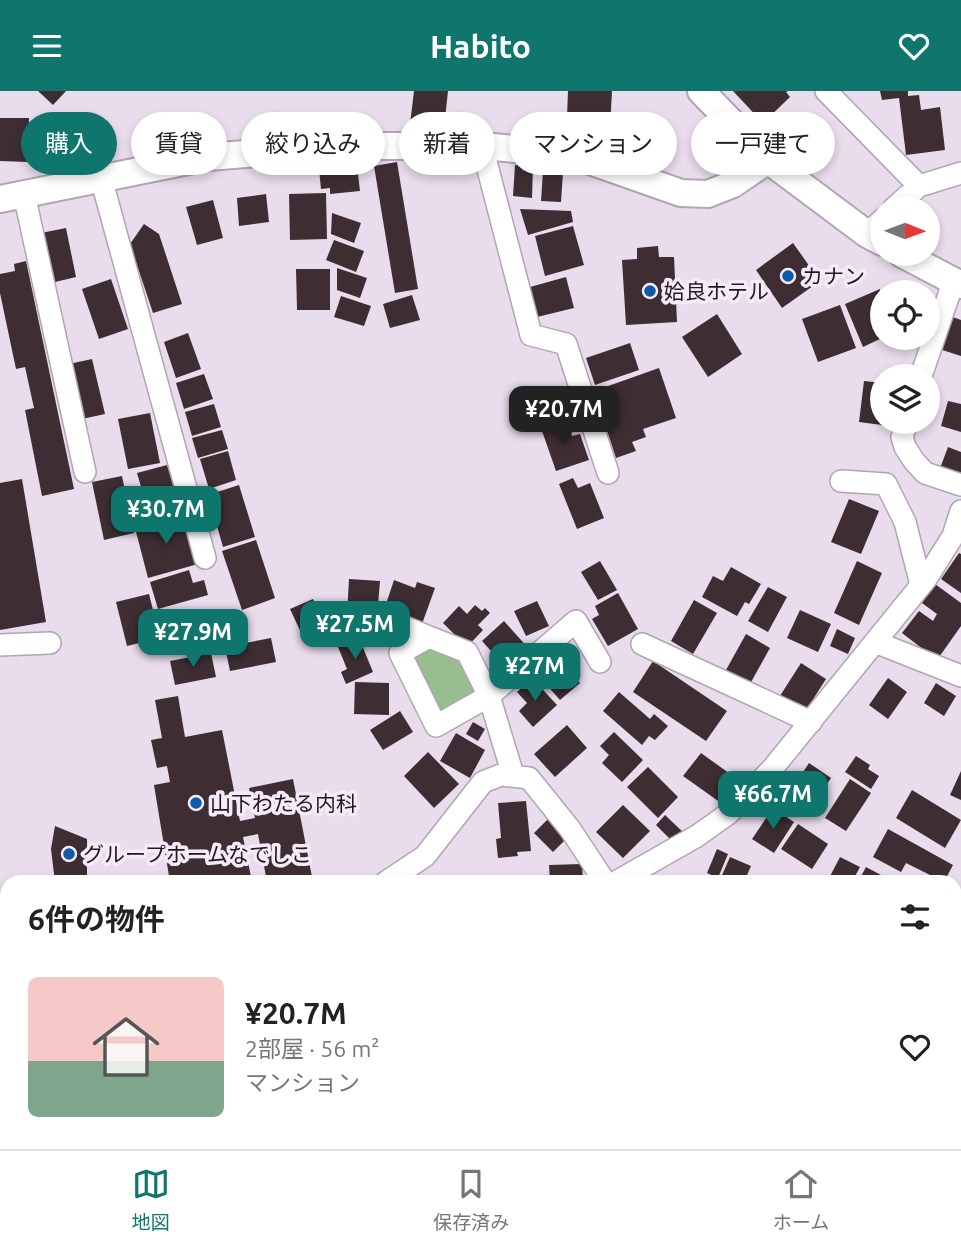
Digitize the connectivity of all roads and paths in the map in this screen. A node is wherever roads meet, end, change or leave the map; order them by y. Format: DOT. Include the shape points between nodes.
graph roads {
  1 [pos="701,91"];
  2 [pos="835,96"];
  3 [pos="721,112"];
  4 [pos="399,146"];
  5 [pos="495,147"];
  6 [pos="961,173"];
  7 [pos="490,175"];
  8 [pos="746,175"];
  9 [pos="791,175"];
  10 [pos="101,178"];
  11 [pos="919,185"];
  12 [pos="907,196"];
  13 [pos="12,197"];
  14 [pos="870,227"];
  15 [pos="924,266"];
  16 [pos="957,284"];
  17 [pos="926,364"];
  18 [pos="903,434"];
  19 [pos="85,473"];
  20 [pos="608,473"];
  21 [pos="841,481"];
  22 [pos="961,485"];
  23 [pos="961,511"];
  24 [pos="205,558"];
  25 [pos="921,585"];
  26 [pos="344,628"];
  27 [pos="429,637"];
  28 [pos="875,642"];
  29 [pos="50,643"];
  30 [pos="642,644"];
  31 [pos="0,645"];
  32 [pos="600,662"];
  33 [pos="961,675"];
  34 [pos="489,696"];
  35 [pos="811,722"];
  36 [pos="513,775"];
  37 [pos="396,875"];
  38 [pos="600,875"];
  39 [pos="628,875"];
  1 -- 3 [label="street"];
  2 -- 11 [label="street"];
  4 -- 10 [label="street" via="271,150"];
  5 -- 8 [label="street" via="570,154 681,193 708,194"];
  6 -- 11 [label="street"];
  7 -- 20 [label="street" via="531,335 566,344"];
  9 -- 14 [label="street"];
  10 -- 13 [label="street"];
  10 -- 24 [label="street"];
  11 -- 12 [label="street"];
  13 -- 19 [label="street"];
  15 -- 16 [label="street"];
  16 -- 17 [label="street"];
  18 -- 22 [label="street" via="905,447 925,473"];
  21 -- 25 [label="street" via="886,484 905,522"];
  23 -- 25 [label="street" via="953,536"];
  25 -- 28 [label="street"];
  26 -- 27 [label="street" via="383,618"];
  27 -- 34 [label="street" via="467,652"];
  27 -- 34 [label="street" via="400,653 436,726"];
  28 -- 33 [label="street"];
  28 -- 35 [label="street"];
  29 -- 31 [label="street"];
  30 -- 35 [label="street"];
  32 -- 34 [label="street" via="576,621"];
  34 -- 36 [label="street"];
  35 -- 39 [label="street" via="728,814"];
  36 -- 37 [label="street" via="483,782 425,856"];
  36 -- 38 [label="street" via="529,778"];
}
